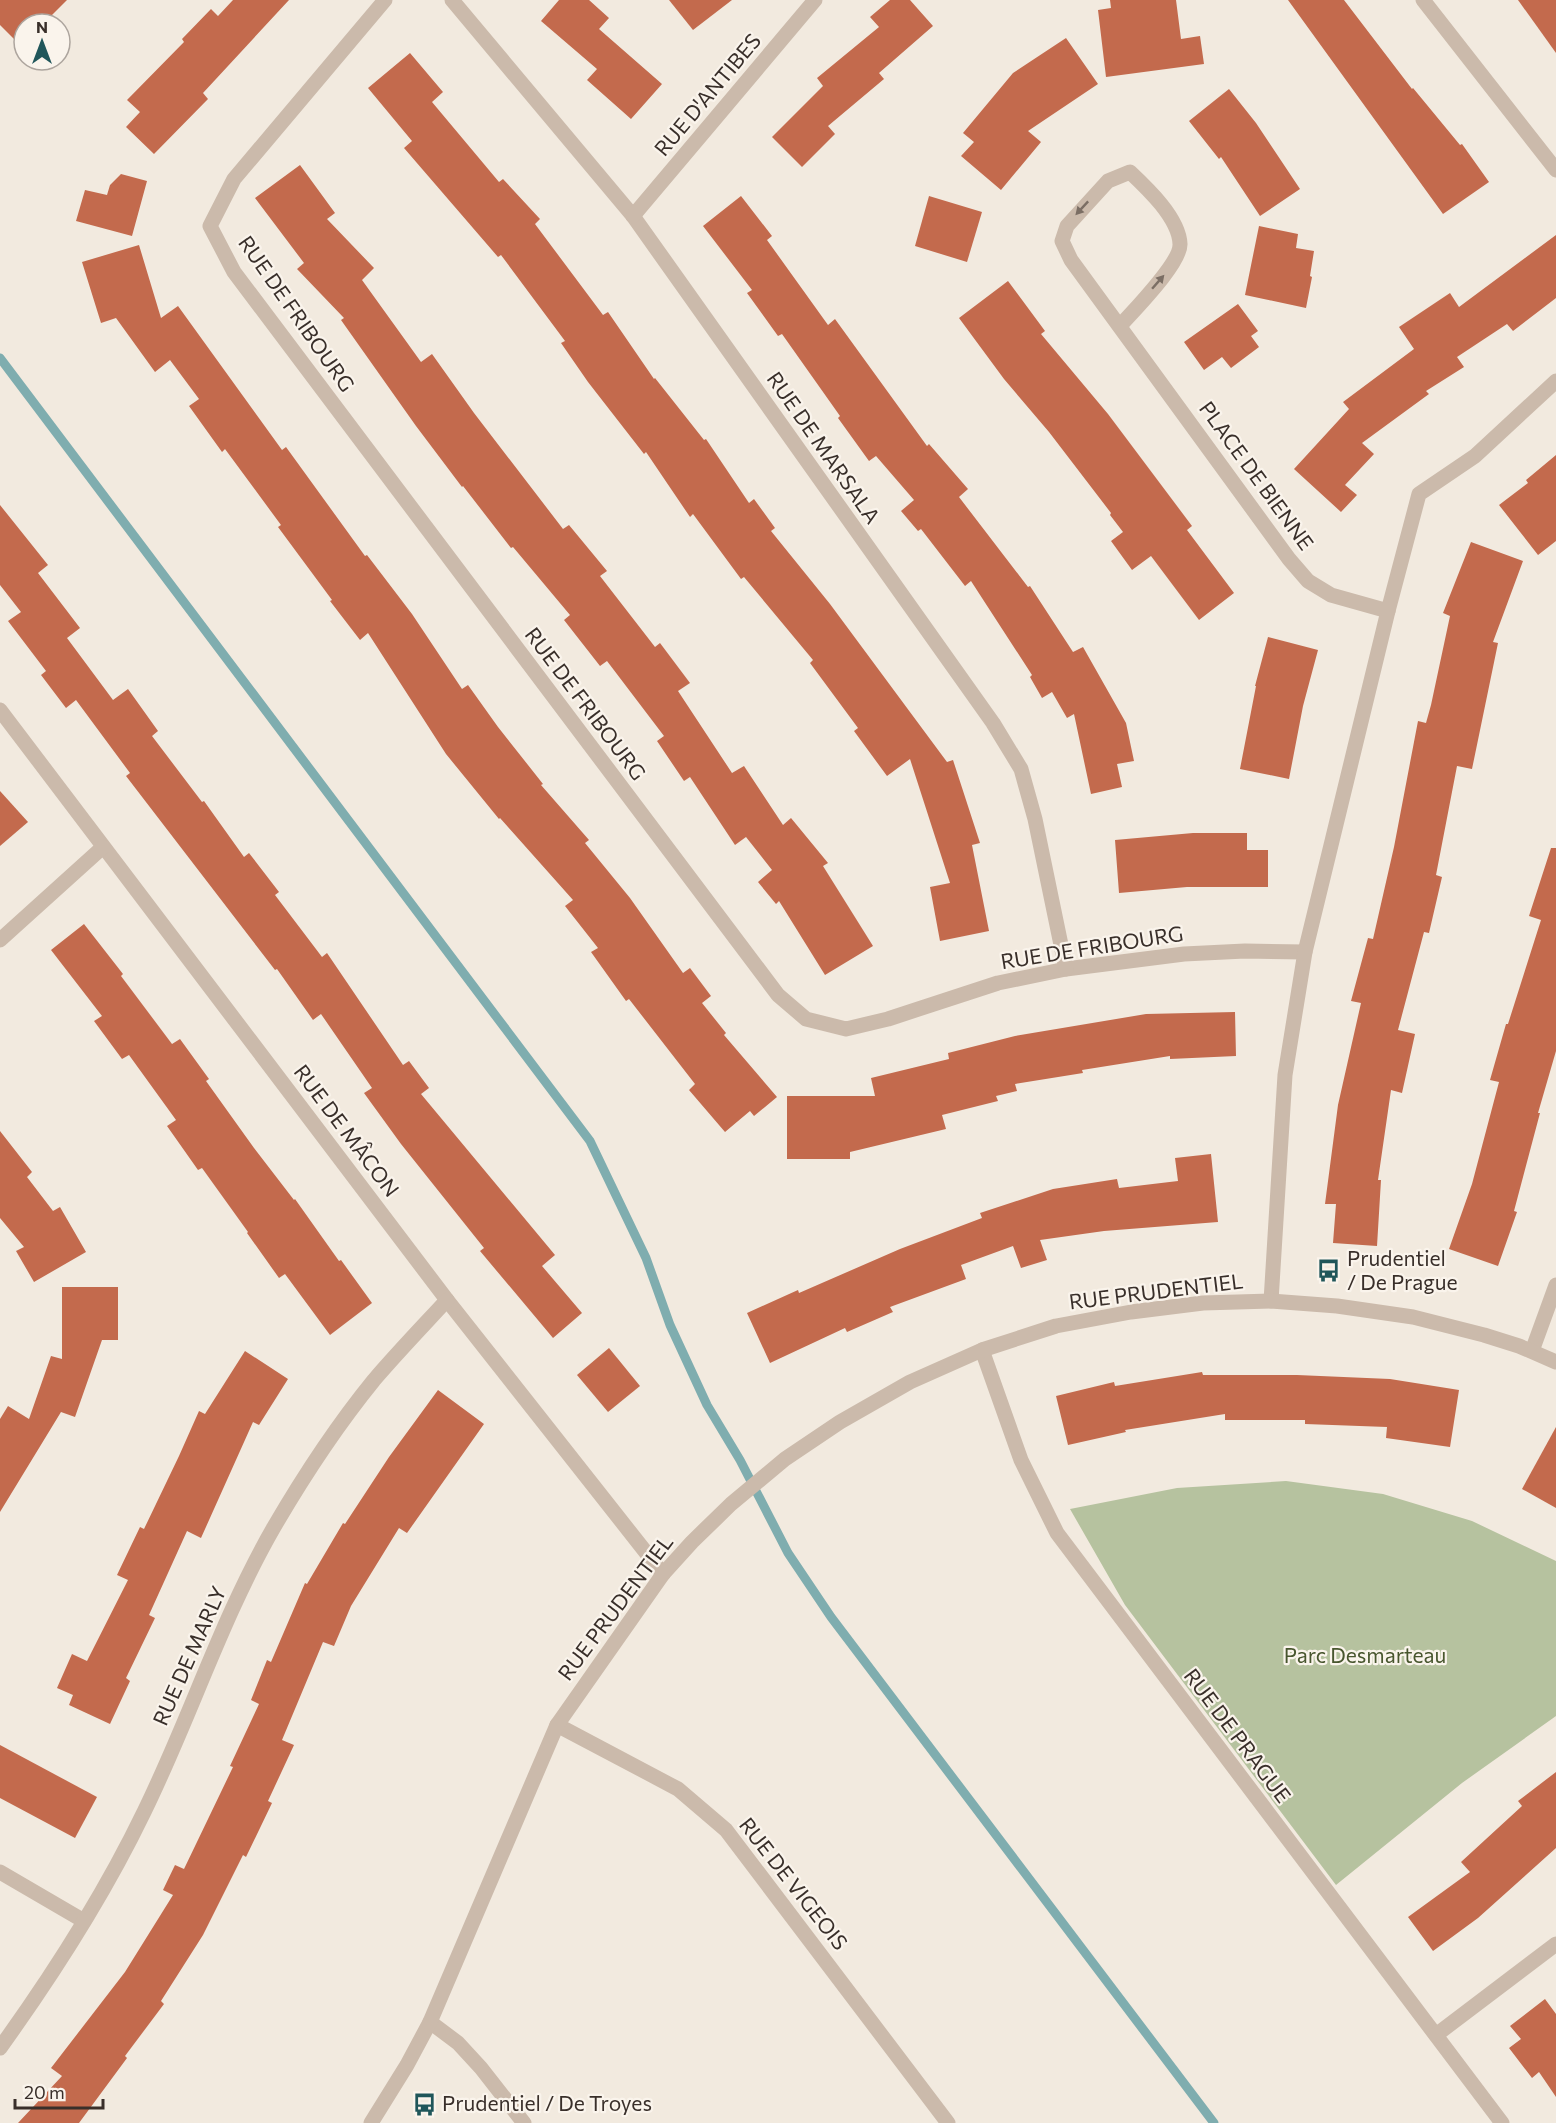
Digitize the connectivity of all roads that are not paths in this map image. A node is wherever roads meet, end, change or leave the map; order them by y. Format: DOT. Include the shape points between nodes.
graph roads {
  1 [pos="385,0"];
  2 [pos="452,0"];
  3 [pos="815,0"];
  4 [pos="1423,0"];
  5 [pos="1556,170"];
  6 [pos="633,216"];
  7 [pos="1120,326"];
  8 [pos="1556,381"];
  9 [pos="1388,611"];
  10 [pos="0,710"];
  11 [pos="103,847"];
  12 [pos="0,940"];
  13 [pos="1305,952"];
  14 [pos="1066,969"];
  15 [pos="1556,1285"];
  16 [pos="447,1300"];
  17 [pos="1271,1301"];
  18 [pos="982,1350"];
  19 [pos="1532,1351"];
  20 [pos="1556,1362"];
  21 [pos="663,1574"];
  22 [pos="557,1725"];
  23 [pos="0,1872"];
  24 [pos="84,1921"];
  25 [pos="1556,1944"];
  26 [pos="430,2022"];
  27 [pos="1436,2035"];
  28 [pos="0,2048"];
  29 [pos="371,2123"];
  30 [pos="524,2123"];
  31 [pos="948,2123"];
  32 [pos="1502,2123"];
  1 -- 14 [label="street, RUE DE FRIBOURG" via="234,179 210,226 234,272 722,922 778,995 806,1019 846,1029 998,983"];
  2 -- 6 [label="street, RUE DE MARSALA"];
  3 -- 6 [label="street, RUE D'ANTIBES"];
  4 -- 5 [label="street"];
  6 -- 14 [label="street, RUE DE MARSALA" via="993,723 1021,769"];
  7 -- 7 [label="street, PLACE DE BIENNE, one-way" via="1172,266 1181,245 1175,225 1152,192 1130,172 1108,181 1067,225 1062,241 1071,260"];
  7 -- 9 [label="street, PLACE DE BIENNE" via="1308,581 1331,595"];
  8 -- 9 [label="street" via="1475,456 1419,494"];
  9 -- 13 [label="street"];
  10 -- 11 [label="street, RUE DE MÂCON"];
  11 -- 12 [label="street"];
  11 -- 16 [label="street, RUE DE MÂCON"];
  13 -- 14 [label="street, RUE DE FRIBOURG" via="1184,954"];
  13 -- 17 [label="street" via="1285,1075"];
  15 -- 19 [label="street"];
  16 -- 21 [label="street, RUE DE MÂCON"];
  16 -- 24 [label="street, RUE DE MARLY" via="374,1381 275,1526 251,1569 145,1810"];
  17 -- 18 [label="street, RUE PRUDENTIEL" via="1203,1303 1131,1312 1056,1326"];
  17 -- 19 [label="street, RUE PRUDENTIEL" via="1413,1317"];
  18 -- 21 [label="street, RUE PRUDENTIEL" via="910,1382 785,1459 723,1512"];
  18 -- 27 [label="street, RUE DE PRAGUE" via="1021,1460 1057,1533"];
  19 -- 20 [label="street, RUE PRUDENTIEL"];
  21 -- 22 [label="street, RUE PRUDENTIEL"];
  22 -- 26 [label="street, RUE PRUDENTIEL"];
  22 -- 31 [label="street, RUE DE VIGEOIS" via="678,1789 726,1830"];
  23 -- 24 [label="street"];
  24 -- 28 [label="street, RUE DE MARLY"];
  25 -- 27 [label="street"];
  26 -- 29 [label="street, RUE PRUDENTIEL"];
  26 -- 30 [label="street" via="458,2043"];
  27 -- 32 [label="street, RUE DE PRAGUE"];
}
